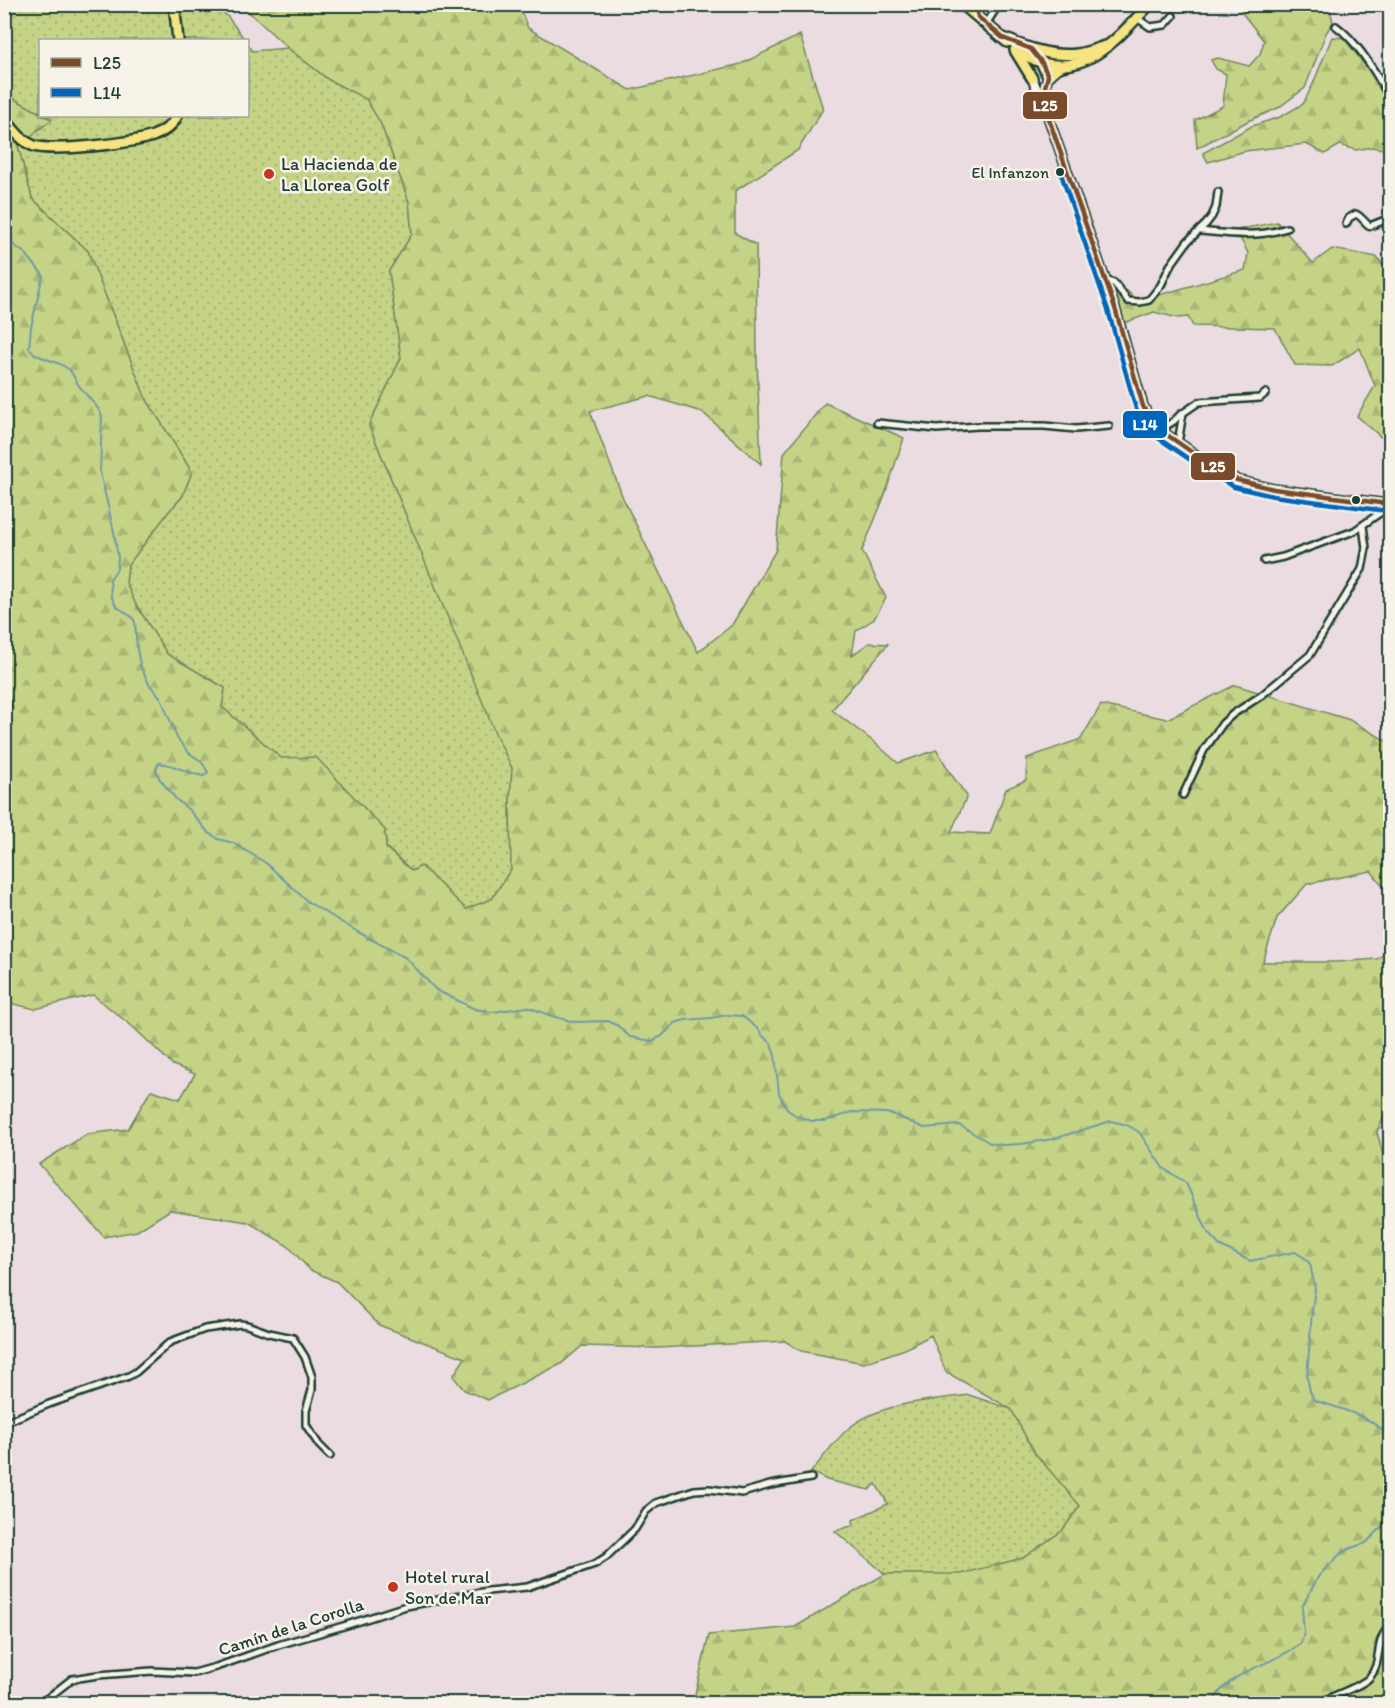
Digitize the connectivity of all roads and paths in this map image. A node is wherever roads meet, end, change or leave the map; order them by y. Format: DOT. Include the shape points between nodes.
graph roads {
  1 [pos="176,4"];
  2 [pos="962,4"];
  3 [pos="975,4"];
  4 [pos="999,4"];
  5 [pos="1150,4"];
  6 [pos="1173,16"];
  7 [pos="978,17"];
  8 [pos="1137,18"];
  9 [pos="986,24"];
  10 [pos="1336,26"];
  11 [pos="1003,38"];
  12 [pos="178,39"];
  13 [pos="1108,45"];
  14 [pos="1031,49"];
  15 [pos="1015,50"];
  16 [pos="1077,54"];
  17 [pos="1042,63"];
  18 [pos="1065,65"];
  19 [pos="1048,76"];
  20 [pos="1032,78"];
  21 [pos="1390,99"];
  22 [pos="1045,108"];
  23 [pos="176,117"];
  24 [pos="4,118"];
  25 [pos="1218,192"];
  26 [pos="1390,218"];
  27 [pos="1346,224"];
  28 [pos="1287,228"];
  29 [pos="1200,231"];
  30 [pos="1105,280"];
  31 [pos="1266,393"];
  32 [pos="1183,413"];
  33 [pos="876,423"];
  34 [pos="1109,426"];
  35 [pos="1160,430"];
  36 [pos="1178,443"];
  37 [pos="1390,504"];
  38 [pos="1363,525"];
  39 [pos="1264,561"];
  40 [pos="1184,795"];
  41 [pos="4,1423"];
  42 [pos="330,1456"];
  43 [pos="811,1478"];
  44 [pos="1390,1627"];
  45 [pos="40,1704"];
  46 [pos="1318,1704"];
  1 -- 12 [label="highway"];
  2 -- 7 [label="highway"];
  3 -- 7 [label="street"];
  4 -- 9 [label="street"];
  5 -- 8 [label="highway"];
  6 -- 8 [label="street" via="1165,25 1150,27"];
  7 -- 9 [label="highway"];
  8 -- 13 [label="highway"];
  9 -- 11 [label="highway"];
  10 -- 21 [label="street" via="1352,41"];
  11 -- 14 [label="highway"];
  11 -- 15 [label="highway"];
  13 -- 16 [label="highway"];
  13 -- 18 [label="highway" via="1091,59"];
  14 -- 16 [label="highway"];
  14 -- 17 [label="highway"];
  15 -- 17 [label="highway"];
  15 -- 20 [label="highway"];
  16 -- 17 [label="highway"];
  17 -- 18 [label="highway"];
  17 -- 19 [label="highway"];
  17 -- 20 [label="highway"];
  18 -- 19 [label="highway"];
  19 -- 22 [label="street"];
  20 -- 22 [label="street"];
  22 -- 30 [label="street"];
  23 -- 24 [label="highway" via="167,128 147,137 59,149 31,145"];
  25 -- 29 [label="street" via="1216,207"];
  26 -- 27 [label="street" via="1370,226 1356,214"];
  28 -- 29 [label="street" via="1250,235"];
  29 -- 30 [label="street" via="1188,241 1149,300 1128,301 1114,283"];
  30 -- 35 [label="street" via="1143,406"];
  31 -- 32 [label="street" via="1260,398 1199,402"];
  32 -- 35 [label="street"];
  32 -- 36 [label="street"];
  33 -- 34 [label="street" via="937,429"];
  35 -- 36 [label="street"];
  36 -- 37 [label="street" via="1237,480 1274,489"];
  37 -- 38 [label="street"];
  38 -- 39 [label="street"];
  38 -- 40 [label="street" via="1366,548 1362,569 1310,655 1223,723 1204,750"];
  41 -- 42 [label="street" via="129,1376 176,1339 210,1328 247,1325 290,1336 298,1344 313,1383 306,1425"];
  43 -- 45 [label="street, Camín de la Corolla" via="742,1493 709,1489 675,1495 646,1511 635,1529 595,1564 527,1587 406,1606 194,1672 152,1671 72,1679"];
  44 -- 46 [label="street" via="1382,1636 1379,1660 1369,1678"];
}
